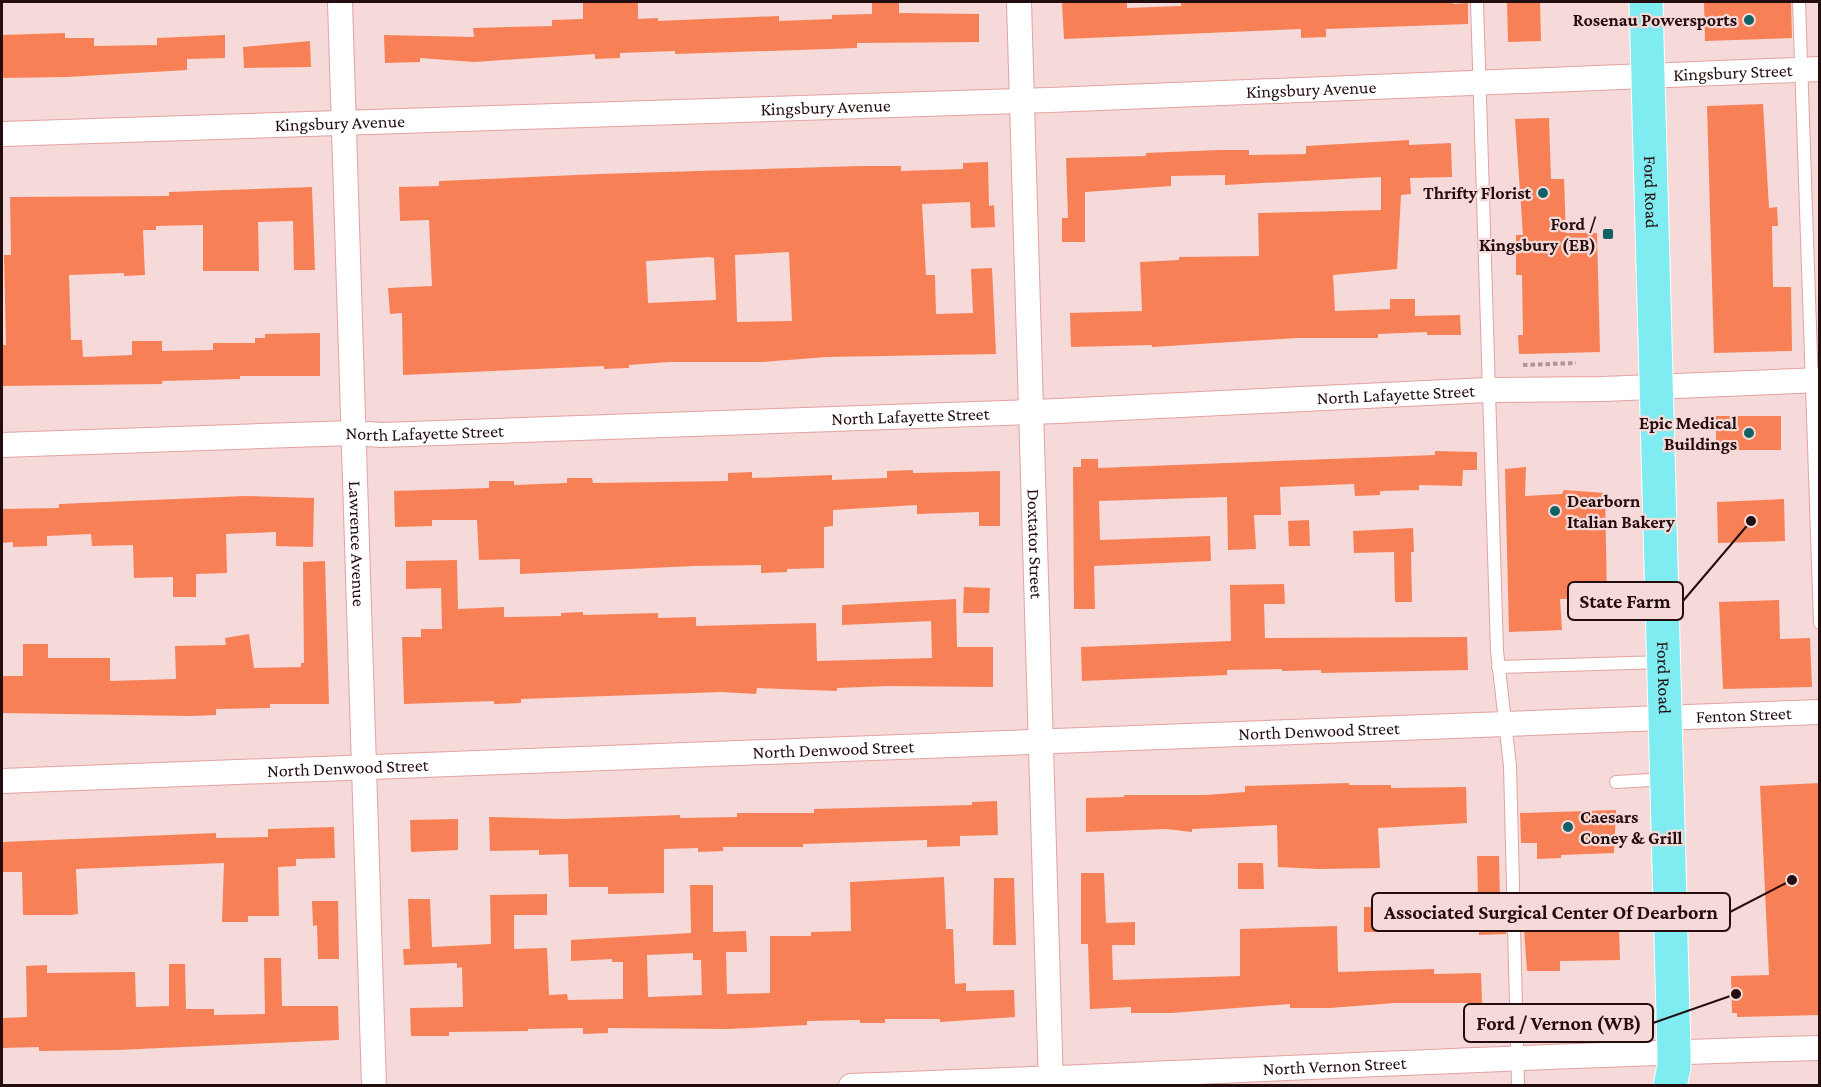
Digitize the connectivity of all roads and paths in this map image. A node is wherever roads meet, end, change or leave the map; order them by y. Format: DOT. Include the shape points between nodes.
graph roads {
  1 [pos="340,2"];
  2 [pos="1019,2"];
  3 [pos="1477,2"];
  4 [pos="1646,2"];
  5 [pos="1799,2"];
  6 [pos="1810,69"];
  7 [pos="1648,75"];
  8 [pos="1479,81"];
  9 [pos="1022,101"];
  10 [pos="344,122"];
  11 [pos="2,134"];
  12 [pos="1576,363"];
  13 [pos="1521,365"];
  14 [pos="1815,381"];
  15 [pos="1658,387"];
  16 [pos="1487,390"];
  17 [pos="1032,411"];
  18 [pos="352,433"];
  19 [pos="2,445"];
  20 [pos="1819,578"];
  21 [pos="1820,623"];
  22 [pos="1664,662"];
  23 [pos="1498,667"];
  24 [pos="1820,712"];
  25 [pos="1667,717"];
  26 [pos="1503,723"];
  27 [pos="1042,743"];
  28 [pos="365,767"];
  29 [pos="1668,779"];
  30 [pos="2,781"];
  31 [pos="1616,782"];
  32 [pos="1820,1048"];
  33 [pos="1516,1057"];
  34 [pos="1675,1072"];
  35 [pos="1051,1082"];
  36 [pos="374,1086"];
  37 [pos="851,1086"];
  38 [pos="1518,1086"];
  1 -- 10 [label="street, Lawrence Avenue"];
  2 -- 9 [label="street, Doxtator Street"];
  3 -- 8 [label="lane"];
  4 -- 7 [label="main road, Ford Road"];
  5 -- 6 [label="lane"];
  6 -- 7 [label="street, Kingsbury Street"];
  6 -- 14 [label="lane"];
  7 -- 8 [label="street, Kingsbury Avenue"];
  7 -- 15 [label="main road, Ford Road"];
  8 -- 9 [label="street, Kingsbury Avenue"];
  8 -- 16 [label="lane"];
  9 -- 10 [label="street, Kingsbury Avenue"];
  9 -- 17 [label="street, Doxtator Street"];
  10 -- 11 [label="street, Kingsbury Avenue"];
  10 -- 18 [label="street, Lawrence Avenue"];
  12 -- 13 [label="path"];
  14 -- 15 [label="street, North Lafayette Street"];
  14 -- 20 [label="lane"];
  15 -- 16 [label="street, North Lafayette Street"];
  15 -- 22 [label="main road, Ford Road"];
  16 -- 17 [label="street, North Lafayette Street"];
  16 -- 23 [label="lane"];
  17 -- 18 [label="street, North Lafayette Street"];
  17 -- 27 [label="street, Doxtator Street"];
  18 -- 19 [label="street, North Lafayette Street"];
  18 -- 28 [label="street, Lawrence Avenue"];
  20 -- 21 [label="lane"];
  22 -- 23 [label="lane"];
  22 -- 25 [label="main road, Ford Road"];
  23 -- 26 [label="lane"];
  24 -- 25 [label="street, Fenton Street"];
  25 -- 26 [label="street, North Denwood Street"];
  25 -- 29 [label="main road, Ford Road"];
  26 -- 27 [label="street, North Denwood Street"];
  26 -- 33 [label="lane" via="1510,766"];
  27 -- 28 [label="street, North Denwood Street"];
  27 -- 35 [label="street, Doxtator Street"];
  28 -- 30 [label="street, North Denwood Street"];
  28 -- 36 [label="street, Lawrence Avenue"];
  29 -- 31 [label="lane"];
  29 -- 34 [label="main road, Ford Road"];
  32 -- 34 [label="street, North Vernon Street"];
  33 -- 34 [label="street, North Vernon Street"];
  33 -- 35 [label="street, North Vernon Street"];
  33 -- 38 [label="lane"];
  35 -- 37 [label="street, North Vernon Street"];
}
